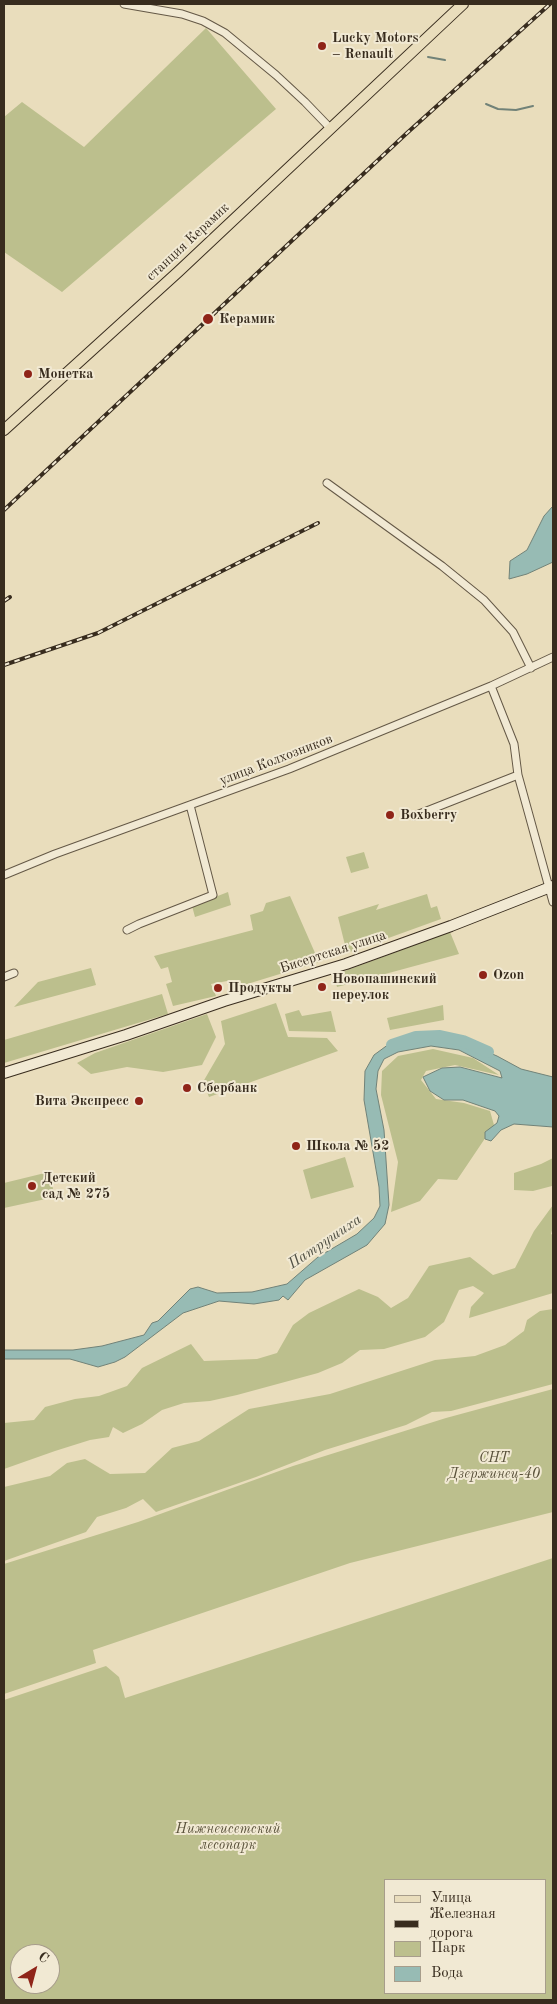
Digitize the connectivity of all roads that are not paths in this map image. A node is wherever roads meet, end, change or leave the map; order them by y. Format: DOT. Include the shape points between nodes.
graph roads {
  1 [pos="124,4"];
  2 [pos="463,4"];
  3 [pos="331,129"];
  4 [pos="4,430"];
  5 [pos="328,483"];
  6 [pos="553,657"];
  7 [pos="531,668"];
  8 [pos="491,686"];
  9 [pos="518,775"];
  10 [pos="190,805"];
  11 [pos="414,816"];
  12 [pos="4,875"];
  13 [pos="552,886"];
  14 [pos="553,902"];
  15 [pos="128,930"];
  16 [pos="14,973"];
  17 [pos="4,977"];
  18 [pos="4,1073"];
  1 -- 3 [label="street" via="182,14 225,33 305,102"];
  2 -- 3 [label="main road, станция Керамик"];
  3 -- 4 [label="main road, станция Керамик"];
  5 -- 7 [label="street" via="484,600 513,632"];
  6 -- 7 [label="street, улица Колхозников"];
  7 -- 8 [label="street, улица Колхозников"];
  8 -- 9 [label="street" via="514,744"];
  8 -- 10 [label="street, улица Колхозников" via="289,770"];
  9 -- 11 [label="street"];
  9 -- 13 [label="street"];
  10 -- 12 [label="street, улица Колхозников"];
  10 -- 15 [label="street" via="213,895"];
  13 -- 14 [label="street"];
  13 -- 18 [label="main road, Бисертская улица" via="346,964"];
  16 -- 17 [label="street"];
}
